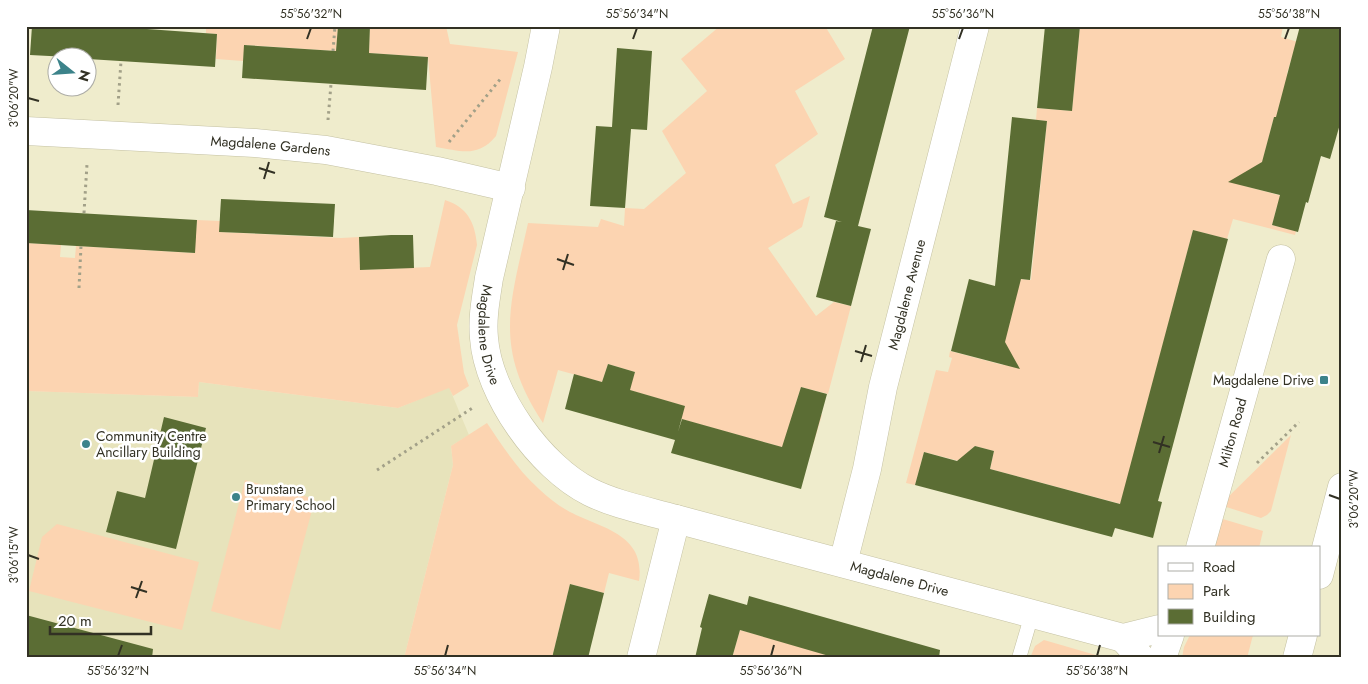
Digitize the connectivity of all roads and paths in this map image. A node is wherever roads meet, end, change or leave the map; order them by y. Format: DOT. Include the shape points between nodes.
graph roads {
  1 [pos="335,26"];
  2 [pos="546,26"];
  3 [pos="974,26"];
  4 [pos="333,50"];
  5 [pos="121,61"];
  6 [pos="538,67"];
  7 [pos="26,131"];
  8 [pos="88,134"];
  9 [pos="116,136"];
  10 [pos="437,171"];
  11 [pos="511,188"];
  12 [pos="84,214"];
  13 [pos="81,246"];
  14 [pos="1281,259"];
  15 [pos="79,288"];
  16 [pos="500,391"];
  17 [pos="377,470"];
  18 [pos="1342,487"];
  19 [pos="676,519"];
  20 [pos="1201,546"];
  21 [pos="842,563"];
  22 [pos="1320,571"];
  23 [pos="1032,614"];
  24 [pos="1158,629"];
  25 [pos="1170,636"];
  26 [pos="1303,636"];
  27 [pos="1123,638"];
  28 [pos="641,658"];
  29 [pos="1019,658"];
  30 [pos="1141,658"];
  31 [pos="1162,658"];
  32 [pos="1297,658"];
  1 -- 4 [label="path"];
  2 -- 6 [label="street, Magdalene Drive"];
  3 -- 21 [label="street, Magdalene Avenue"];
  5 -- 9 [label="path"];
  6 -- 10 [label="path" via="515,63 443,148"];
  6 -- 11 [label="street, Magdalene Drive"];
  7 -- 8 [label="street, Magdalene Gardens"];
  8 -- 9 [label="street, Magdalene Gardens"];
  8 -- 12 [label="path"];
  9 -- 10 [label="street, Magdalene Gardens" via="311,148"];
  10 -- 11 [label="street, Magdalene Gardens"];
  11 -- 16 [label="street, Magdalene Drive" via="483,311 484,340"];
  13 -- 15 [label="path"];
  14 -- 20 [label="street, Milton Road"];
  16 -- 17 [label="path"];
  16 -- 19 [label="street, Magdalene Drive" via="524,435 576,484 602,498"];
  18 -- 22 [label="street"];
  19 -- 21 [label="street, Magdalene Drive"];
  19 -- 28 [label="street"];
  21 -- 23 [label="street, Magdalene Drive"];
  23 -- 27 [label="street, Magdalene Drive"];
  23 -- 29 [label="lane"];
  24 -- 27 [label="street, Magdalene Drive"];
  25 -- 31 [label="street"];
  26 -- 32 [label="street"];
  27 -- 30 [label="street"];
}
